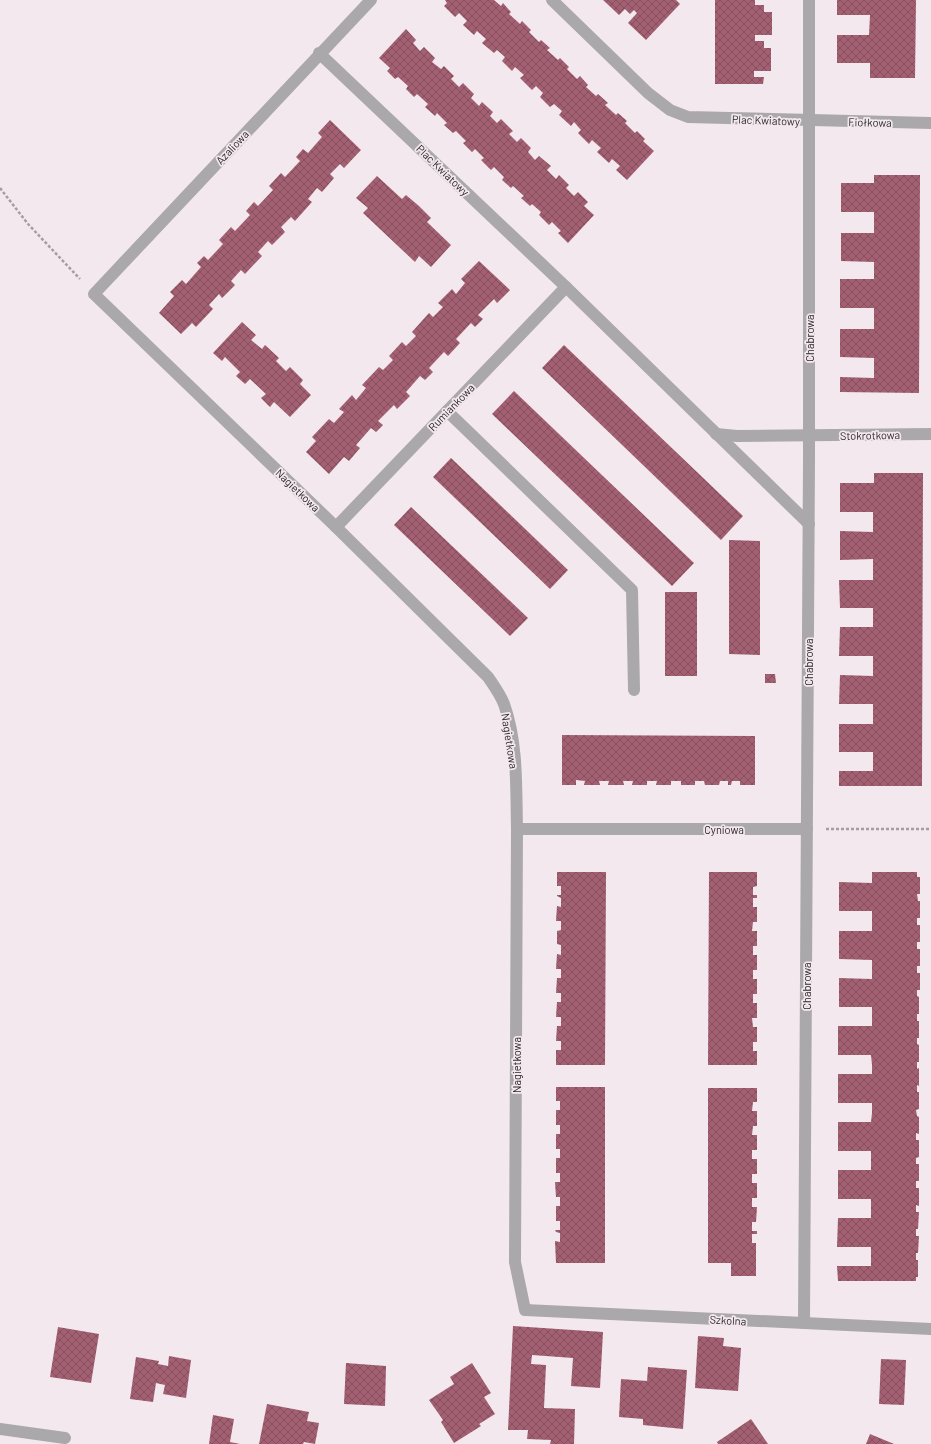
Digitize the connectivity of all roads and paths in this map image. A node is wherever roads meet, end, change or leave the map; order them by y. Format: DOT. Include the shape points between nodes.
graph roads {
  1 [pos="370,0"];
  2 [pos="552,0"];
  3 [pos="809,0"];
  4 [pos="320,53"];
  5 [pos="810,121"];
  6 [pos="931,123"];
  7 [pos="0,188"];
  8 [pos="566,287"];
  9 [pos="94,294"];
  10 [pos="447,411"];
  11 [pos="716,434"];
  12 [pos="931,434"];
  13 [pos="809,436"];
  14 [pos="808,524"];
  15 [pos="336,527"];
  16 [pos="634,690"];
  17 [pos="518,829"];
  18 [pos="807,829"];
  19 [pos="931,829"];
  20 [pos="525,1310"];
  21 [pos="804,1324"];
  22 [pos="931,1329"];
  23 [pos="0,1428"];
  24 [pos="65,1438"];
  1 -- 4 [label="street, Azaliowa"];
  2 -- 5 [label="street, Plac Kwiatowy" via="648,93 670,110 688,117"];
  3 -- 5 [label="street, Chabrowa"];
  4 -- 8 [label="street, Plac Kwiatowy"];
  4 -- 9 [label="street, Azaliowa"];
  5 -- 6 [label="street, Fiołkowa"];
  5 -- 13 [label="street, Chabrowa"];
  7 -- 9 [label="path" via="28,224"];
  8 -- 10 [label="street, Rumiankowa"];
  8 -- 11 [label="street, Plac Kwiatowy"];
  9 -- 15 [label="street, Nagietkowa"];
  10 -- 15 [label="street, Rumiankowa"];
  10 -- 16 [label="street" via="632,590"];
  11 -- 13 [label="street, Stokrotkowa"];
  11 -- 14 [label="street, Plac Kwiatowy"];
  12 -- 13 [label="street, Stokrotkowa"];
  13 -- 14 [label="street, Chabrowa"];
  14 -- 18 [label="street, Chabrowa"];
  15 -- 17 [label="street, Nagietkowa" via="488,677 497,690 504,703 509,723"];
  17 -- 18 [label="street, Cyniowa"];
  17 -- 20 [label="street, Nagietkowa" via="515,1262"];
  18 -- 19 [label="path"];
  18 -- 21 [label="street, Chabrowa"];
  20 -- 21 [label="street, Szkolna"];
  21 -- 22 [label="street, Szkolna"];
  23 -- 24 [label="street"];
}
